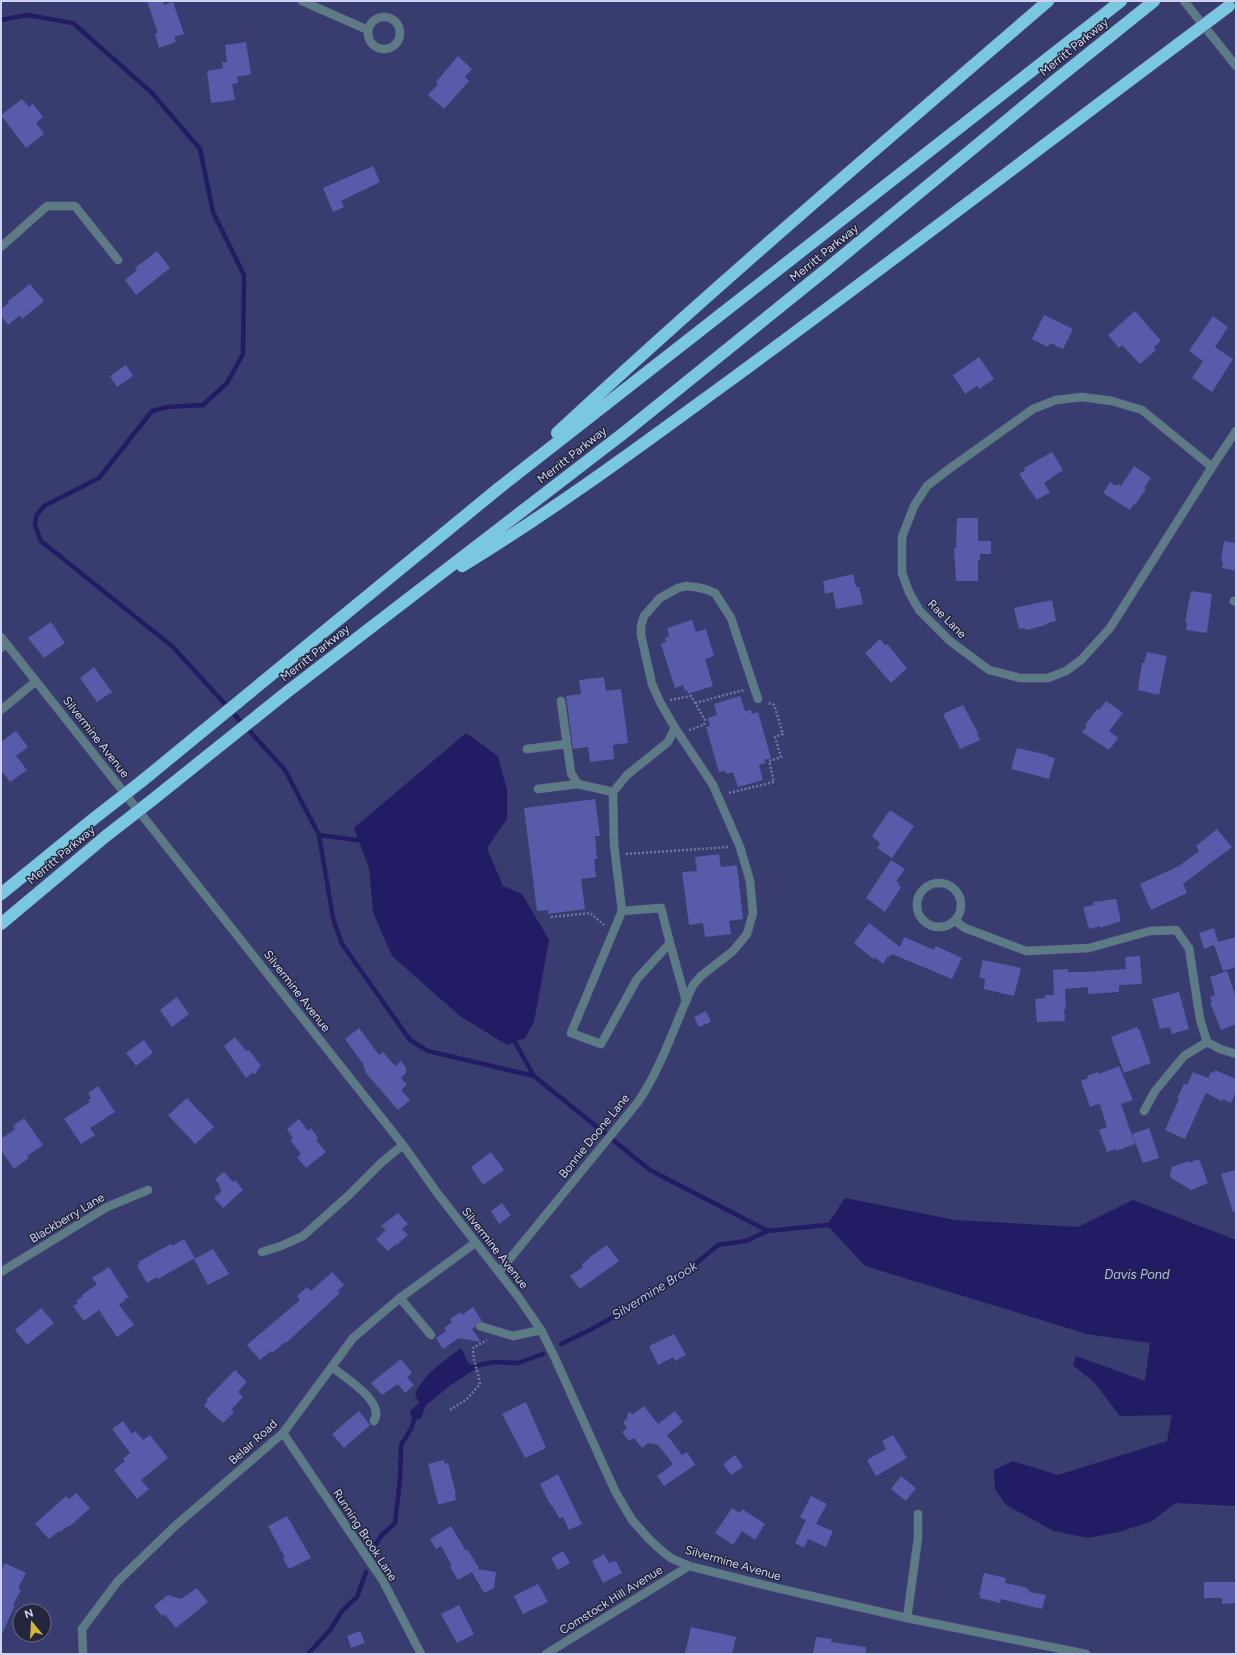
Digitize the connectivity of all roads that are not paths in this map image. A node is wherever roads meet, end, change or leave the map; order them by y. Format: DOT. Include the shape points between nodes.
graph roads {
  1 [pos="302,1"];
  2 [pos="1048,1"];
  3 [pos="1121,1"];
  4 [pos="1184,1"];
  5 [pos="1232,3"];
  6 [pos="1150,4"];
  7 [pos="368,30"];
  8 [pos="1236,66"];
  9 [pos="1,247"];
  10 [pos="118,260"];
  11 [pos="1236,431"];
  12 [pos="1212,467"];
  13 [pos="499,488"];
  14 [pos="413,596"];
  15 [pos="3,643"];
  16 [pos="36,681"];
  17 [pos="758,699"];
  18 [pos="561,701"];
  19 [pos="1,710"];
  20 [pos="677,731"];
  21 [pos="567,744"];
  22 [pos="528,749"];
  23 [pos="578,784"];
  24 [pos="538,789"];
  25 [pos="613,792"];
  26 [pos="1,894"];
  27 [pos="622,911"];
  28 [pos="955,921"];
  29 [pos="1,924"];
  30 [pos="670,942"];
  31 [pos="686,1001"];
  32 [pos="1207,1042"];
  33 [pos="1236,1054"];
  34 [pos="1144,1111"];
  35 [pos="403,1145"];
  36 [pos="148,1190"];
  37 [pos="475,1242"];
  38 [pos="262,1252"];
  39 [pos="1,1272"];
  40 [pos="498,1272"];
  41 [pos="400,1298"];
  42 [pos="480,1326"];
  43 [pos="541,1330"];
  44 [pos="431,1335"];
  45 [pos="332,1367"];
  46 [pos="374,1421"];
  47 [pos="283,1433"];
  48 [pos="918,1514"];
  49 [pos="689,1566"];
  50 [pos="907,1618"];
  51 [pos="1062,1652"];
  52 [pos="83,1654"];
  53 [pos="421,1654"];
  54 [pos="546,1654"];
  55 [pos="1086,1654"];
  1 -- 7 [label="street"];
  2 -- 13 [label="highway" via="754,255"];
  3 -- 13 [label="highway, Merritt Parkway"];
  4 -- 8 [label="street"];
  5 -- 14 [label="highway, bridge" via="656,434 504,541"];
  6 -- 14 [label="highway, Merritt Parkway" via="625,432"];
  7 -- 7 [label="street" via="369,40 376,48 387,50 396,45 401,36 400,25 392,18 382,16 373,21"];
  9 -- 10 [label="street" via="46,206 75,206"];
  11 -- 12 [label="street, Rae Lane"];
  12 -- 12 [label="street, Rae Lane" via="1110,628 1081,660 1066,671 1048,678 1020,678 989,670 950,641 919,610 909,592 902,573 902,537 914,506 927,486 948,468 1033,410 1056,400 1082,397 1112,401 1142,410"];
  13 -- 26 [label="highway, Merritt Parkway, bridge"];
  14 -- 29 [label="highway, Merritt Parkway, bridge" via="106,836"];
  15 -- 16 [label="street, Silvermine Avenue"];
  16 -- 19 [label="street"];
  16 -- 35 [label="street, Silvermine Avenue"];
  17 -- 20 [label="street, Bonnie Doone Lane" via="731,618 715,594 705,589 686,586 673,591 660,598 644,616 641,635 652,684"];
  18 -- 21 [label="street"];
  20 -- 25 [label="street" via="668,742 627,775"];
  20 -- 31 [label="street, Bonnie Doone Lane" via="713,785 740,847 750,881 753,913 747,934 733,951 701,976"];
  21 -- 22 [label="street"];
  21 -- 23 [label="street" via="571,773"];
  23 -- 24 [label="street"];
  23 -- 25 [label="street"];
  25 -- 27 [label="street"];
  27 -- 30 [label="street" via="661,908"];
  27 -- 30 [label="street" via="571,1033 601,1044 637,979"];
  28 -- 28 [label="street" via="961,908 961,901 953,888 940,883 926,887 920,893 916,906 918,914 927,925 942,928"];
  28 -- 32 [label="street" via="965,928 1026,951 1089,948 1150,931 1176,930 1189,948 1200,1019"];
  30 -- 31 [label="street"];
  31 -- 40 [label="street, Bonnie Doone Lane" via="656,1074 638,1102"];
  32 -- 33 [label="street"];
  32 -- 34 [label="street" via="1184,1056 1155,1091"];
  35 -- 37 [label="street, Silvermine Avenue"];
  35 -- 38 [label="street" via="303,1236"];
  36 -- 39 [label="street, Blackberry Lane" via="107,1207"];
  37 -- 40 [label="street, Silvermine Avenue"];
  37 -- 41 [label="street, Belair Road"];
  40 -- 43 [label="street, Silvermine Avenue"];
  41 -- 44 [label="street"];
  41 -- 45 [label="street, Belair Road" via="353,1338"];
  42 -- 43 [label="street" via="513,1336"];
  43 -- 49 [label="street, Silvermine Avenue" via="603,1466 632,1520 671,1558"];
  45 -- 46 [label="street" via="370,1398 376,1410 377,1416"];
  45 -- 47 [label="street, Belair Road"];
  47 -- 52 [label="street, Belair Road" via="175,1526 118,1581 82,1629"];
  47 -- 53 [label="street, Running Brook Lane" via="383,1581"];
  48 -- 50 [label="street" via="918,1538"];
  49 -- 50 [label="street, Silvermine Avenue"];
  49 -- 54 [label="street, Comstock Hill Avenue"];
  50 -- 51 [label="street, Silvermine Avenue"];
  51 -- 55 [label="street, Silvermine Avenue"];
}
